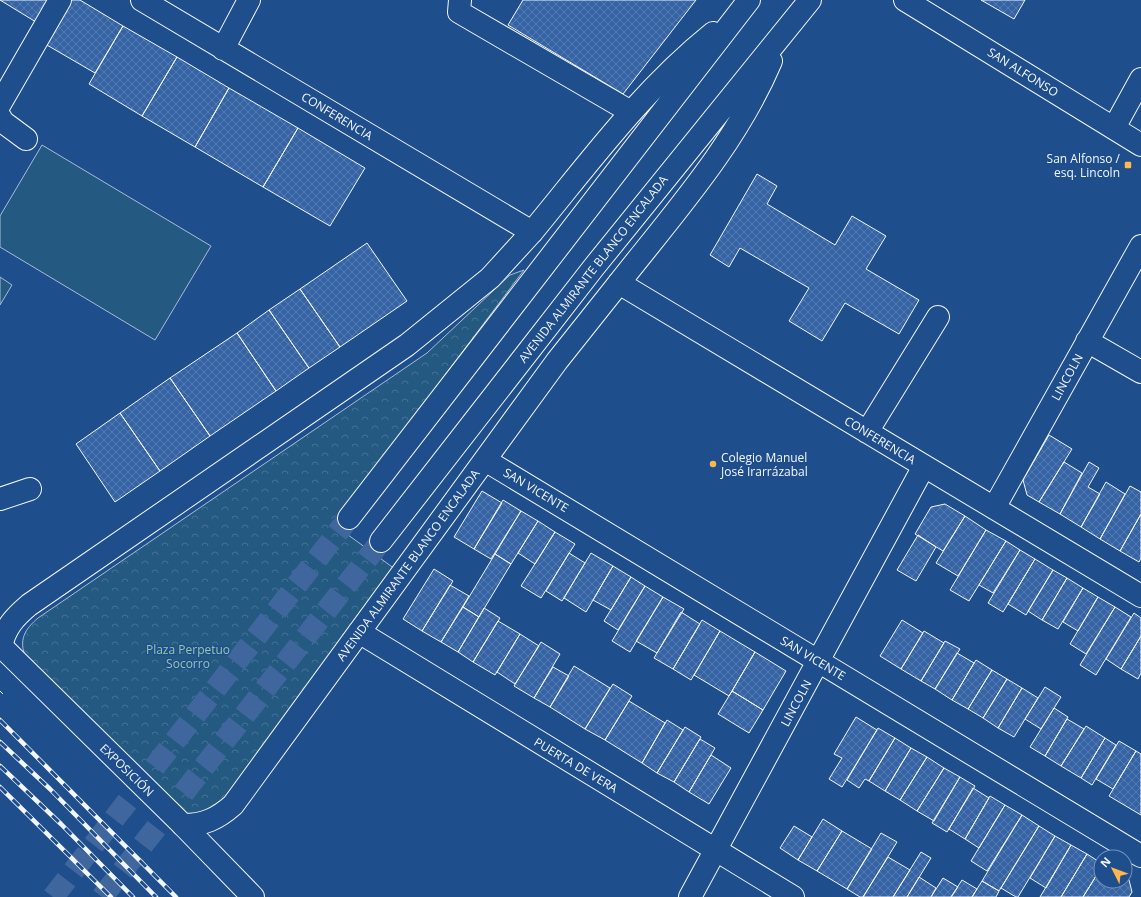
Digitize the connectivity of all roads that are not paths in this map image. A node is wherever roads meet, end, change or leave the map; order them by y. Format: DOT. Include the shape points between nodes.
graph roads {
  1 [pos="60,0"];
  2 [pos="142,0"];
  3 [pos="250,0"];
  4 [pos="460,0"];
  5 [pos="810,0"];
  6 [pos="905,0"];
  7 [pos="743,7"];
  8 [pos="782,36"];
  9 [pos="223,49"];
  10 [pos="1141,79"];
  11 [pos="0,104"];
  12 [pos="631,112"];
  13 [pos="0,117"];
  14 [pos="1114,128"];
  15 [pos="26,139"];
  16 [pos="1141,145"];
  17 [pos="532,232"];
  18 [pos="1141,246"];
  19 [pos="619,283"];
  20 [pos="938,317"];
  21 [pos="1087,341"];
  22 [pos="1141,372"];
  23 [pos="867,432"];
  24 [pos="485,460"];
  25 [pos="924,466"];
  26 [pos="30,489"];
  27 [pos="0,499"];
  28 [pos="994,508"];
  29 [pos="350,518"];
  30 [pos="381,541"];
  31 [pos="1141,596"];
  32 [pos="359,632"];
  33 [pos="1,646"];
  34 [pos="818,661"];
  35 [pos="183,825"];
  36 [pos="716,850"];
  37 [pos="1141,856"];
  38 [pos="253,897"];
  39 [pos="690,897"];
  40 [pos="793,897"];
  1 -- 11 [label="street"];
  2 -- 9 [label="street, CONFERENCIA"];
  3 -- 9 [label="street"];
  4 -- 12 [label="street" via="459,12"];
  5 -- 8 [label="street, AVENIDA ALMIRANTE BLANCO ENCALADA"];
  6 -- 14 [label="street, SAN ALFONSO"];
  7 -- 12 [label="street" via="686,55"];
  7 -- 29 [label="street"];
  8 -- 19 [label="street, AVENIDA ALMIRANTE BLANCO ENCALADA" via="760,87 726,144"];
  8 -- 30 [label="street, AVENIDA ALMIRANTE BLANCO ENCALADA" via="599,261"];
  9 -- 17 [label="street, CONFERENCIA"];
  10 -- 14 [label="street"];
  12 -- 17 [label="street"];
  13 -- 15 [label="street"];
  14 -- 16 [label="street, SAN ALFONSO"];
  17 -- 33 [label="street" via="490,278 407,345 29,605 8,626"];
  18 -- 21 [label="street, LINCOLN"];
  19 -- 23 [label="street, CONFERENCIA"];
  19 -- 24 [label="street, AVENIDA ALMIRANTE BLANCO ENCALADA"];
  20 -- 23 [label="street"];
  21 -- 22 [label="street"];
  21 -- 28 [label="street, LINCOLN"];
  23 -- 25 [label="street, CONFERENCIA"];
  24 -- 32 [label="street, AVENIDA ALMIRANTE BLANCO ENCALADA"];
  24 -- 34 [label="street, SAN VICENTE"];
  25 -- 28 [label="street, CONFERENCIA"];
  25 -- 34 [label="street, LINCOLN"];
  26 -- 27 [label="street"];
  28 -- 31 [label="street, CONFERENCIA"];
  32 -- 35 [label="street, AVENIDA ALMIRANTE BLANCO ENCALADA" via="232,805 212,821"];
  32 -- 36 [label="street, PUERTA DE VERA"];
  33 -- 35 [label="street, EXPOSICIÓN"];
  34 -- 36 [label="street, LINCOLN"];
  34 -- 37 [label="street, SAN VICENTE"];
  35 -- 38 [label="street, EXPOSICIÓN"];
  36 -- 39 [label="street, LINCOLN"];
  36 -- 40 [label="street, PUERTA DE VERA"];
}
